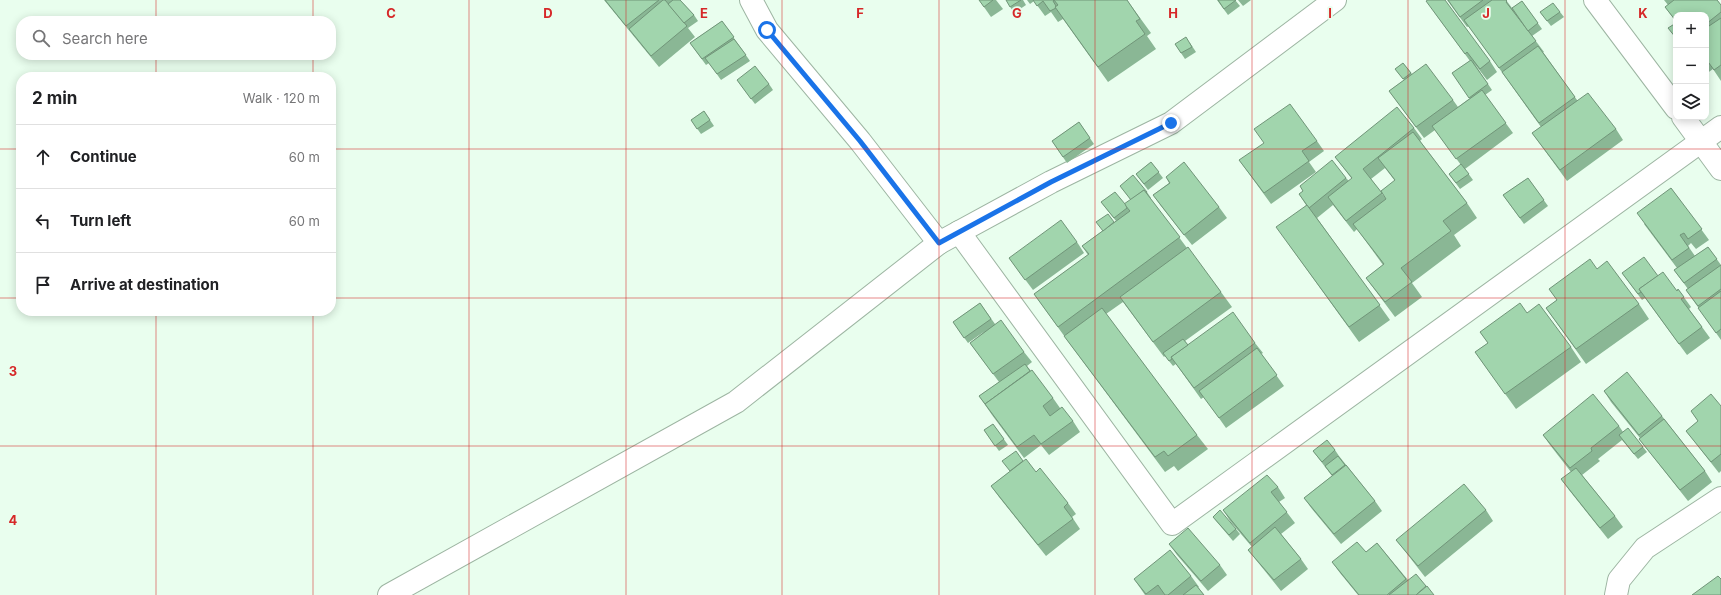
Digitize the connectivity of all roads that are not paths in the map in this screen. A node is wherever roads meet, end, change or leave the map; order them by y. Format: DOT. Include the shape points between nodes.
graph roads {
  1 [pos="751,0"];
  2 [pos="1335,0"];
  3 [pos="1595,0"];
  4 [pos="1673,104"];
  5 [pos="1685,120"];
  6 [pos="1721,127"];
  7 [pos="1702,142"];
  8 [pos="1721,169"];
  9 [pos="959,232"];
  10 [pos="939,243"];
  11 [pos="1721,498"];
  12 [pos="389,595"];
  13 [pos="1616,595"];
  1 -- 10 [label="street" via="767,30 860,141"];
  2 -- 9 [label="street" via="1171,123 1051,182"];
  3 -- 4 [label="street"];
  5 -- 7 [label="street"];
  6 -- 7 [label="street"];
  7 -- 8 [label="street"];
  7 -- 9 [label="street" via="1172,524"];
  9 -- 10 [label="street"];
  10 -- 12 [label="street" via="736,402"];
  11 -- 13 [label="street" via="1645,548 1619,580"];
}
